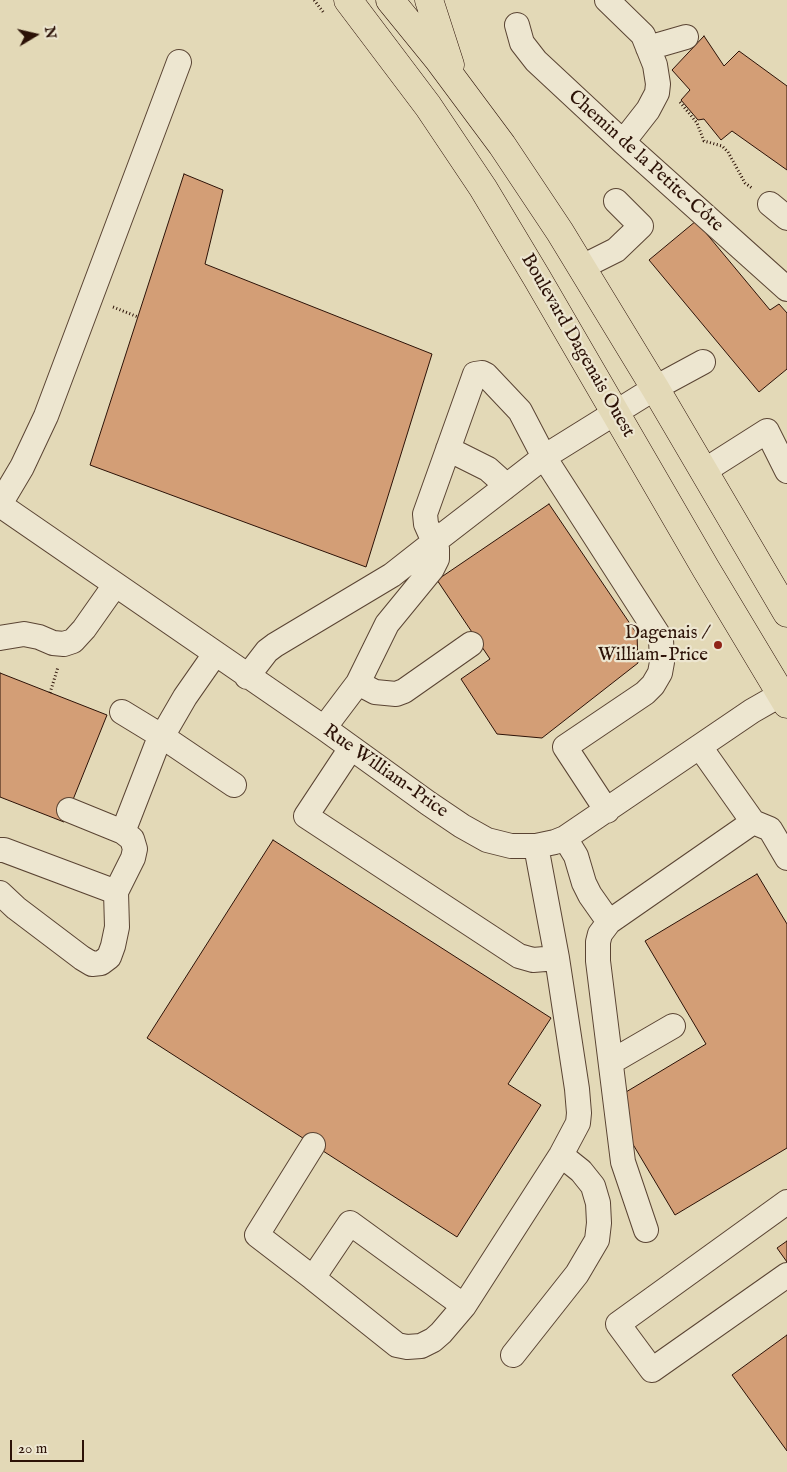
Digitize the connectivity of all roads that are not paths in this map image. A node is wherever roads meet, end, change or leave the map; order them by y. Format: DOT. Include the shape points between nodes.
graph roads {
  1 [pos="390,0"];
  2 [pos="429,0"];
  3 [pos="606,0"];
  4 [pos="337,8"];
  5 [pos="516,25"];
  6 [pos="686,37"];
  7 [pos="648,48"];
  8 [pos="179,62"];
  9 [pos="456,83"];
  10 [pos="623,142"];
  11 [pos="616,201"];
  12 [pos="582,267"];
  13 [pos="787,289"];
  14 [pos="703,362"];
  15 [pos="655,388"];
  16 [pos="615,412"];
  17 [pos="448,448"];
  18 [pos="544,457"];
  19 [pos="787,470"];
  20 [pos="704,471"];
  21 [pos="504,488"];
  22 [pos="0,505"];
  23 [pos="434,542"];
  24 [pos="115,585"];
  25 [pos="787,613"];
  26 [pos="0,638"];
  27 [pos="472,644"];
  28 [pos="215,654"];
  29 [pos="248,677"];
  30 [pos="358,683"];
  31 [pos="785,697"];
  32 [pos="122,712"];
  33 [pos="324,728"];
  34 [pos="163,737"];
  35 [pos="700,747"];
  36 [pos="350,748"];
  37 [pos="234,785"];
  38 [pos="70,810"];
  39 [pos="607,810"];
  40 [pos="752,822"];
  41 [pos="123,832"];
  42 [pos="565,838"];
  43 [pos="536,846"];
  44 [pos="0,850"];
  45 [pos="787,858"];
  46 [pos="116,892"];
  47 [pos="0,893"];
  48 [pos="609,922"];
  49 [pos="557,958"];
  50 [pos="672,1026"];
  51 [pos="611,1062"];
  52 [pos="313,1145"];
  53 [pos="561,1155"];
  54 [pos="787,1202"];
  55 [pos="646,1230"];
  56 [pos="787,1275"];
  57 [pos="313,1278"];
  58 [pos="464,1306"];
  59 [pos="513,1355"];
  1 -- 9 [label="main road"];
  2 -- 9 [label="main road"];
  3 -- 7 [label="street" via="641,32"];
  4 -- 16 [label="main road, Boulevard Dagenais Ouest" via="403,72 457,147"];
  5 -- 10 [label="street, Chemin de la Petite-Côte" via="522,43 536,61"];
  6 -- 7 [label="street"];
  7 -- 10 [label="street" via="657,74 657,92 648,110"];
  8 -- 22 [label="street" via="46,416"];
  9 -- 12 [label="main road" via="502,145"];
  10 -- 13 [label="street, Chemin de la Petite-Côte"];
  11 -- 12 [label="street" via="641,226 616,250"];
  12 -- 15 [label="main road"];
  14 -- 15 [label="street"];
  15 -- 16 [label="street"];
  15 -- 20 [label="main road"];
  16 -- 18 [label="street"];
  16 -- 31 [label="main road, Boulevard Dagenais Ouest"];
  17 -- 18 [label="street" via="478,373 486,375 520,411"];
  17 -- 21 [label="street" via="488,469"];
  17 -- 23 [label="street" via="425,514"];
  18 -- 21 [label="street"];
  18 -- 39 [label="street" via="661,639 660,673 645,694 565,747"];
  19 -- 20 [label="street" via="767,431"];
  20 -- 25 [label="main road"];
  21 -- 23 [label="street"];
  22 -- 24 [label="street, Rue William-Price"];
  23 -- 29 [label="street" via="392,575 274,645"];
  23 -- 30 [label="street" via="438,553 432,569 387,624"];
  24 -- 26 [label="street" via="73,641 53,643 24,634"];
  24 -- 28 [label="street, Rue William-Price"];
  27 -- 30 [label="street" via="396,694 375,692"];
  28 -- 29 [label="street, Rue William-Price"];
  28 -- 34 [label="street" via="185,696"];
  29 -- 33 [label="street, Rue William-Price"];
  30 -- 33 [label="street"];
  31 -- 35 [label="street, Rue William-Price" via="752,711"];
  32 -- 34 [label="street"];
  33 -- 36 [label="street, Rue William-Price"];
  34 -- 37 [label="street"];
  34 -- 41 [label="street" via="156,747"];
  35 -- 39 [label="street, Rue William-Price"];
  35 -- 40 [label="street"];
  36 -- 43 [label="street, Rue William-Price" via="487,840 511,846"];
  36 -- 49 [label="street" via="306,816 519,956 533,960"];
  38 -- 41 [label="street"];
  39 -- 42 [label="street, Rue William-Price"];
  40 -- 45 [label="street" via="770,829"];
  40 -- 48 [label="street"];
  41 -- 46 [label="street" via="132,839 135,849"];
  42 -- 43 [label="street, Rue William-Price"];
  42 -- 48 [label="street" via="576,856 590,895"];
  43 -- 49 [label="street"];
  44 -- 46 [label="street"];
  46 -- 47 [label="street" via="117,927 113,946 108,957 92,964"];
  48 -- 51 [label="street" via="600,934 598,961"];
  49 -- 53 [label="street" via="580,1113 576,1129"];
  50 -- 51 [label="street"];
  51 -- 55 [label="street" via="623,1162"];
  52 -- 57 [label="street" via="256,1235"];
  53 -- 58 [label="street"];
  53 -- 59 [label="street" via="593,1186 600,1224 597,1240 577,1274"];
  54 -- 56 [label="street" via="618,1324 652,1370"];
  57 -- 58 [label="street" via="407,1348 433,1340"];
  57 -- 58 [label="street" via="350,1223"];
}
